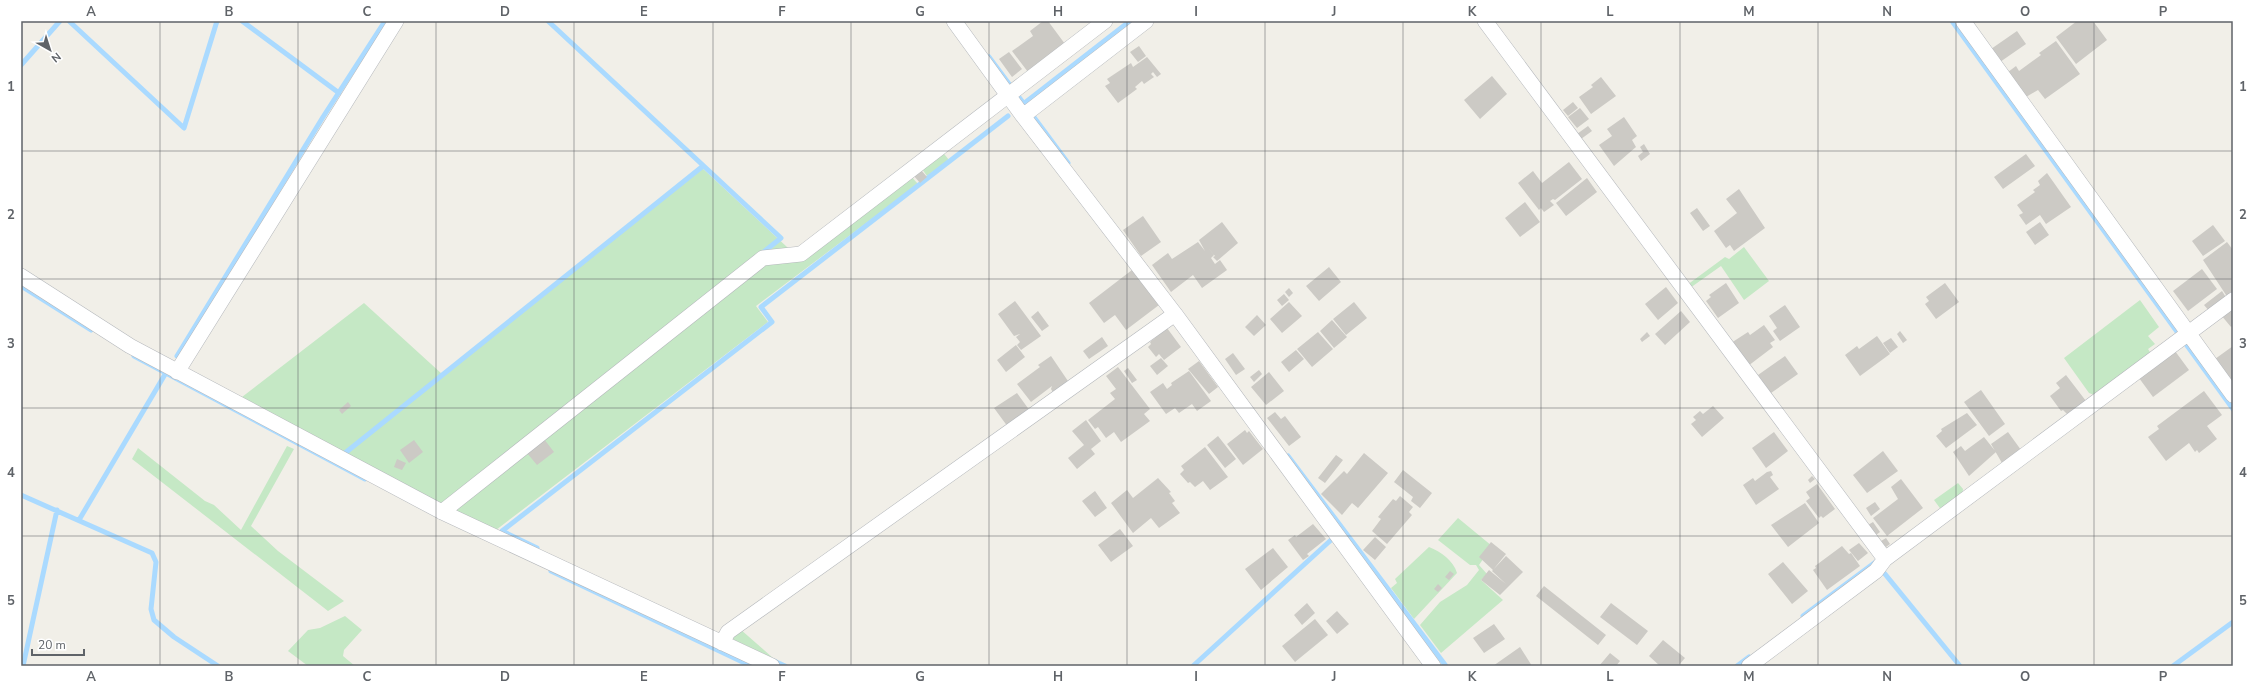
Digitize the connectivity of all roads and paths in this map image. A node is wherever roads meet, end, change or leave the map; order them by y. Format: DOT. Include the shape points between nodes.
graph roads {
  1 [pos="396,21"];
  2 [pos="954,21"];
  3 [pos="1105,21"];
  4 [pos="1146,21"];
  5 [pos="1484,21"];
  6 [pos="1963,21"];
  7 [pos="1012,92"];
  8 [pos="1028,112"];
  9 [pos="21,276"];
  10 [pos="2233,300"];
  11 [pos="1175,314"];
  12 [pos="2184,337"];
  13 [pos="177,372"];
  14 [pos="2233,395"];
  15 [pos="442,512"];
  16 [pos="1885,559"];
  17 [pos="724,639"];
  18 [pos="772,666"];
  19 [pos="1433,666"];
  20 [pos="1749,666"];
  1 -- 13 [label="street"];
  2 -- 7 [label="street"];
  3 -- 7 [label="street"];
  4 -- 8 [label="street"];
  5 -- 16 [label="street"];
  6 -- 12 [label="street"];
  7 -- 8 [label="street"];
  7 -- 15 [label="street" via="801,254 763,258"];
  8 -- 11 [label="street"];
  9 -- 13 [label="street" via="130,346"];
  10 -- 12 [label="street"];
  11 -- 17 [label="street"];
  11 -- 19 [label="street"];
  12 -- 14 [label="street"];
  12 -- 16 [label="street"];
  13 -- 15 [label="street"];
  15 -- 17 [label="street"];
  16 -- 20 [label="street" via="1876,571"];
  17 -- 18 [label="street"];
}
